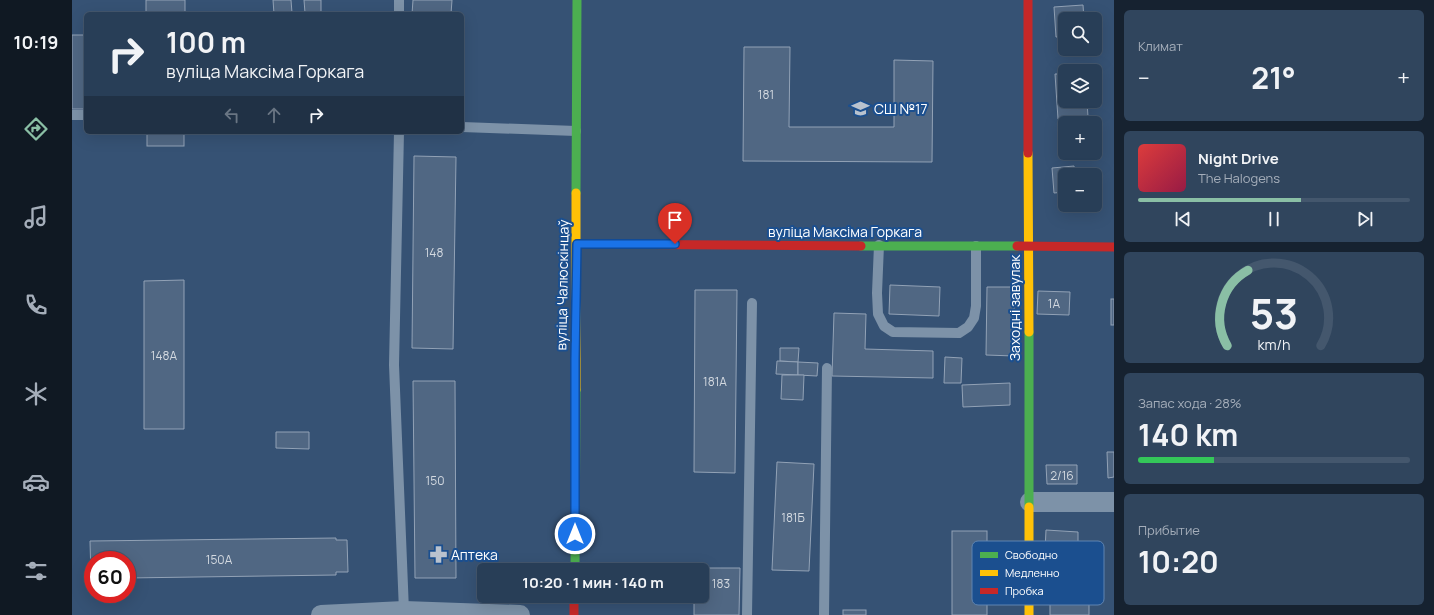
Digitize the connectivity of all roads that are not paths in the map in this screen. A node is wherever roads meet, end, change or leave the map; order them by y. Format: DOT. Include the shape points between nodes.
graph roads {
  1 [pos="399,0"];
  2 [pos="577,0"];
  3 [pos="1028,0"];
  4 [pos="399,12"];
  5 [pos="84,114"];
  6 [pos="72,116"];
  7 [pos="464,127"];
  8 [pos="576,131"];
  9 [pos="399,134"];
  10 [pos="577,244"];
  11 [pos="879,246"];
  12 [pos="976,246"];
  13 [pos="1028,247"];
  14 [pos="1114,247"];
  15 [pos="752,304"];
  16 [pos="826,368"];
  17 [pos="1030,502"];
  18 [pos="1114,502"];
  19 [pos="1030,541"];
  20 [pos="575,563"];
  21 [pos="574,603"];
  22 [pos="1029,605"];
  23 [pos="404,611"];
  24 [pos="321,615"];
  25 [pos="520,615"];
  26 [pos="574,615"];
  27 [pos="746,615"];
  28 [pos="824,615"];
  29 [pos="1029,615"];
  1 -- 4 [label="lane"];
  2 -- 8 [label="street, вуліца Чалюскінцаў"];
  3 -- 13 [label="street, Заходні завулак"];
  5 -- 6 [label="lane"];
  7 -- 8 [label="lane"];
  8 -- 10 [label="street, вуліца Чалюскінцаў"];
  9 -- 23 [label="lane" via="394,365"];
  10 -- 11 [label="street, вуліца Максіма Горкага"];
  10 -- 20 [label="street, вуліца Чалюскінцаў"];
  11 -- 12 [label="street, вуліца Максіма Горкага"];
  11 -- 12 [label="lane" via="878,314 884,326 893,332 959,333 968,327 974,318"];
  12 -- 13 [label="street, вуліца Максіма Горкага"];
  13 -- 14 [label="street, вуліца Максіма Горкага"];
  13 -- 17 [label="street, Заходні завулак"];
  15 -- 27 [label="lane"];
  16 -- 28 [label="lane"];
  17 -- 18 [label="street"];
  17 -- 19 [label="street, Заходні завулак"];
  21 -- 26 [label="street"];
  22 -- 29 [label="street, Заходні завулак"];
  23 -- 24 [label="street"];
  23 -- 25 [label="street"];
}
